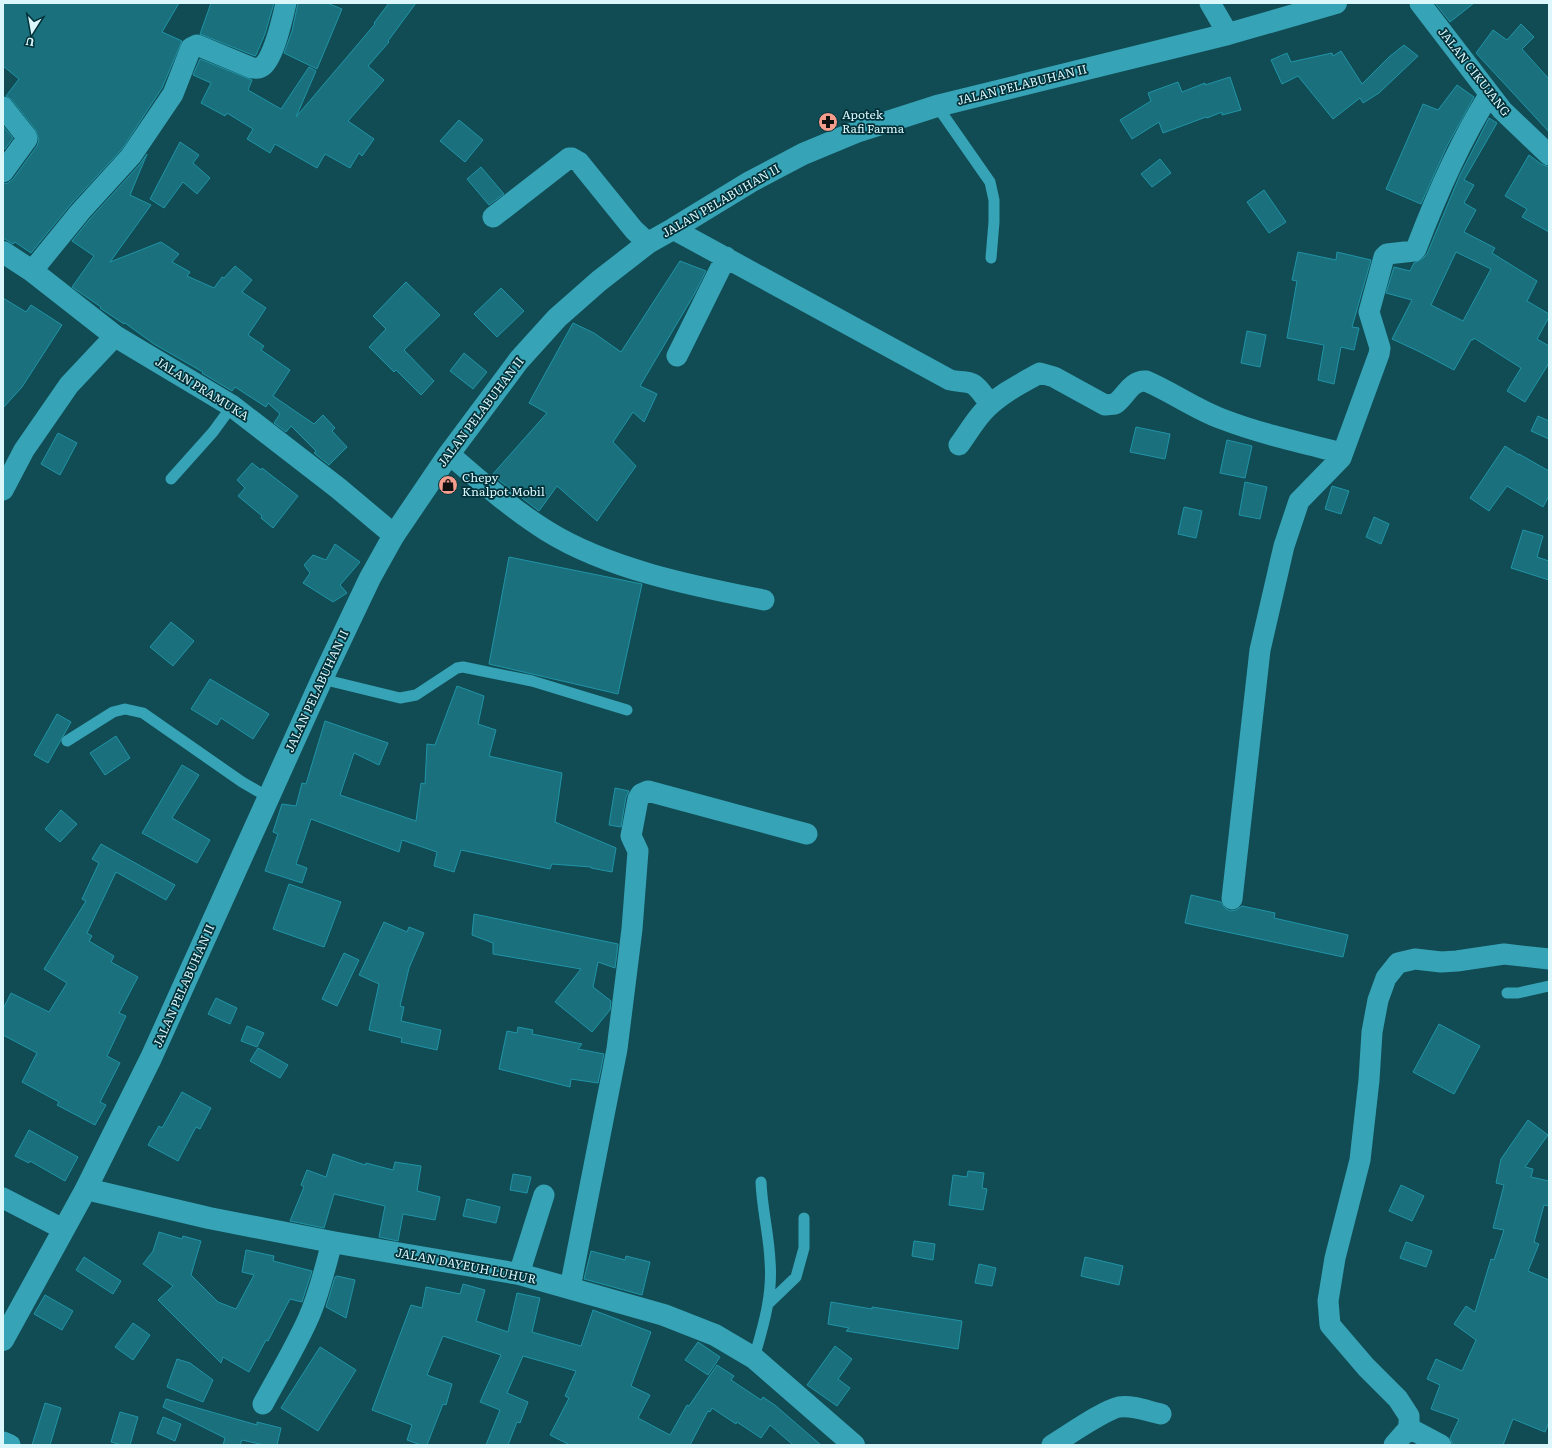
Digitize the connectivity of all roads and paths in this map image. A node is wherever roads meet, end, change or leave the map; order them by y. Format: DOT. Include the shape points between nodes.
graph roads {
  1 [pos="286,3"];
  2 [pos="1210,3"];
  3 [pos="1336,3"];
  4 [pos="1420,3"];
  5 [pos="1228,34"];
  6 [pos="1489,95"];
  7 [pos="937,106"];
  8 [pos="3,107"];
  9 [pos="1549,155"];
  10 [pos="3,172"];
  11 [pos="493,217"];
  12 [pos="673,229"];
  13 [pos="648,243"];
  14 [pos="3,252"];
  15 [pos="726,258"];
  16 [pos="991,258"];
  17 [pos="32,271"];
  18 [pos="115,336"];
  19 [pos="678,356"];
  20 [pos="990,404"];
  21 [pos="232,406"];
  22 [pos="959,445"];
  23 [pos="1342,453"];
  24 [pos="449,454"];
  25 [pos="171,479"];
  26 [pos="3,490"];
  27 [pos="394,535"];
  28 [pos="764,600"];
  29 [pos="322,679"];
  30 [pos="627,710"];
  31 [pos="67,741"];
  32 [pos="268,797"];
  33 [pos="807,834"];
  34 [pos="1232,899"];
  35 [pos="1549,959"];
  36 [pos="1549,986"];
  37 [pos="1507,993"];
  38 [pos="761,1182"];
  39 [pos="86,1189"];
  40 [pos="544,1195"];
  41 [pos="3,1198"];
  42 [pos="804,1218"];
  43 [pos="63,1229"];
  44 [pos="332,1242"];
  45 [pos="519,1274"];
  46 [pos="570,1288"];
  47 [pos="768,1303"];
  48 [pos="3,1340"];
  49 [pos="754,1358"];
  50 [pos="263,1404"];
  51 [pos="1161,1414"];
  52 [pos="1409,1428"];
  53 [pos="3,1442"];
  54 [pos="10,1445"];
  55 [pos="854,1445"];
  56 [pos="1052,1445"];
  57 [pos="1394,1445"];
  58 [pos="1441,1445"];
  1 -- 17 [label="street" via="276,41 262,67 252,68 197,45 191,48 173,94 132,156 80,212"];
  2 -- 5 [label="street"];
  3 -- 5 [label="main road, JALAN PELABUHAN II"];
  4 -- 6 [label="street, JALAN CIKUJANG"];
  5 -- 7 [label="main road, JALAN PELABUHAN II"];
  6 -- 9 [label="street, JALAN CIKUJANG"];
  6 -- 23 [label="street" via="1473,120 1416,249 1387,254 1384,257 1369,312 1380,348 1379,354"];
  7 -- 12 [label="main road, JALAN PELABUHAN II" via="856,132 803,154 750,182"];
  7 -- 16 [label="lane" via="990,182 994,200"];
  8 -- 10 [label="street" via="27,139"];
  11 -- 13 [label="street" via="572,158 579,162 634,230"];
  12 -- 13 [label="main road, JALAN PELABUHAN II"];
  12 -- 15 [label="street"];
  13 -- 24 [label="main road, JALAN PELABUHAN II" via="557,318 519,360"];
  14 -- 17 [label="main road, JALAN PRAMUKA"];
  15 -- 19 [label="street"];
  15 -- 20 [label="street" via="950,380 974,384"];
  17 -- 18 [label="main road, JALAN PRAMUKA"];
  18 -- 21 [label="main road, JALAN PRAMUKA"];
  18 -- 26 [label="street" via="69,385 24,450"];
  20 -- 22 [label="street"];
  20 -- 23 [label="street" via="1040,373 1054,377 1105,405 1115,404 1133,384 1146,381 1221,419"];
  21 -- 25 [label="lane" via="213,432"];
  21 -- 27 [label="main road, JALAN PRAMUKA"];
  23 -- 34 [label="street" via="1339,461 1299,501 1284,546 1260,650"];
  24 -- 27 [label="main road, JALAN PELABUHAN II"];
  24 -- 28 [label="street" via="511,506 548,532 595,555 706,589"];
  27 -- 29 [label="main road, JALAN PELABUHAN II" via="370,578"];
  29 -- 30 [label="lane" via="400,698 423,692 457,668 470,668 532,681"];
  29 -- 32 [label="main road, JALAN PELABUHAN II"];
  31 -- 32 [label="lane" via="113,712 125,709 143,713 242,782"];
  32 -- 39 [label="main road, JALAN PELABUHAN II" via="151,1058"];
  33 -- 46 [label="street" via="648,791 641,794 638,799 631,836 638,852 632,929 617,1049"];
  35 -- 52 [label="street" via="1504,954 1457,961 1441,962 1415,958 1398,962 1386,978 1378,1000 1372,1032 1360,1160 1335,1258 1328,1301 1330,1325 1398,1399 1408,1416"];
  36 -- 37 [label="lane"];
  38 -- 47 [label="lane" via="770,1262"];
  39 -- 43 [label="main road, JALAN PELABUHAN II"];
  39 -- 44 [label="main road, JALAN DAYEUH LUHUR" via="209,1218"];
  40 -- 45 [label="street"];
  41 -- 43 [label="street"];
  42 -- 47 [label="lane" via="804,1248 796,1277"];
  43 -- 48 [label="main road, JALAN PELABUHAN II"];
  44 -- 45 [label="main road, JALAN DAYEUH LUHUR"];
  44 -- 50 [label="street" via="308,1318"];
  45 -- 46 [label="main road, JALAN DAYEUH LUHUR"];
  46 -- 49 [label="main road, JALAN DAYEUH LUHUR" via="696,1327"];
  47 -- 49 [label="lane"];
  49 -- 55 [label="main road, JALAN DAYEUH LUHUR"];
  51 -- 56 [label="street" via="1137,1408 1118,1407"];
  52 -- 57 [label="street"];
  52 -- 58 [label="street"];
  53 -- 54 [label="street"];
}
